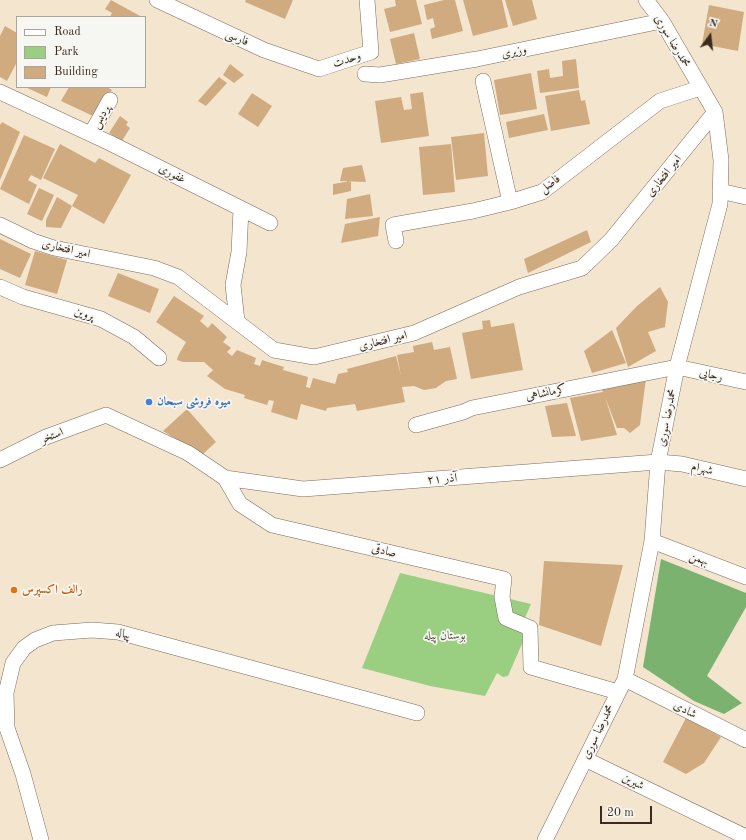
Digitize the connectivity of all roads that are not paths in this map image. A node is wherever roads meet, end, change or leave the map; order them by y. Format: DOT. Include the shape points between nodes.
graph roads {
  1 [pos="157,0"];
  2 [pos="367,0"];
  3 [pos="646,0"];
  4 [pos="662,22"];
  5 [pos="319,69"];
  6 [pos="365,74"];
  7 [pos="483,81"];
  8 [pos="700,88"];
  9 [pos="0,92"];
  10 [pos="110,100"];
  11 [pos="715,112"];
  12 [pos="91,134"];
  13 [pos="720,191"];
  14 [pos="746,197"];
  15 [pos="510,202"];
  16 [pos="241,209"];
  17 [pos="270,223"];
  18 [pos="0,225"];
  19 [pos="396,241"];
  20 [pos="0,287"];
  21 [pos="237,321"];
  22 [pos="159,358"];
  23 [pos="677,367"];
  24 [pos="746,382"];
  25 [pos="106,415"];
  26 [pos="416,425"];
  27 [pos="0,460"];
  28 [pos="658,462"];
  29 [pos="225,478"];
  30 [pos="746,479"];
  31 [pos="652,541"];
  32 [pos="746,577"];
  33 [pos="621,686"];
  34 [pos="417,713"];
  35 [pos="746,740"];
  36 [pos="585,758"];
  37 [pos="746,836"];
  38 [pos="41,840"];
  39 [pos="545,840"];
  1 -- 5 [label="street, فارسی" via="264,50"];
  2 -- 5 [label="street, وحدت" via="371,52"];
  3 -- 4 [label="street, محمدرضا سوری"];
  4 -- 6 [label="street, وزیری" via="477,59"];
  4 -- 8 [label="street, محمدرضا سوری"];
  7 -- 15 [label="street"];
  8 -- 11 [label="street, محمدرضا سوری"];
  8 -- 15 [label="street, فاضل" via="660,101 542,192"];
  9 -- 12 [label="street, غفوری"];
  10 -- 12 [label="street, پردیس"];
  11 -- 13 [label="street, محمدرضا سوری" via="721,160"];
  11 -- 21 [label="street, امیر افتخاری" via="611,240 582,268 519,287 414,333 314,357 274,350"];
  12 -- 16 [label="street, غفوری"];
  13 -- 14 [label="street"];
  13 -- 23 [label="street, محمدرضا سوری" via="720,204"];
  15 -- 19 [label="street, فاضل" via="393,225"];
  16 -- 17 [label="street, غفوری"];
  16 -- 21 [label="street" via="239,252 232,285"];
  18 -- 21 [label="street, امیر افتخاری" via="54,248 154,268 178,277"];
  20 -- 22 [label="street, پروین" via="23,297 101,319 134,337"];
  23 -- 24 [label="street, رجایی"];
  23 -- 26 [label="street, کرمانشاهی" via="472,408"];
  23 -- 28 [label="street, محمدرضا سوری"];
  25 -- 27 [label="street, استخر" via="46,437"];
  25 -- 29 [label="street, صادقی" via="188,454"];
  28 -- 29 [label="street, ۲۱ آذر" via="303,489"];
  28 -- 30 [label="street, شهرام" via="682,464"];
  28 -- 31 [label="street, محمدرضا سوری"];
  29 -- 33 [label="street, صادقی" via="240,504 272,525 504,579 502,597 506,618 530,628 531,667 534,670"];
  31 -- 32 [label="street, بهمن"];
  31 -- 33 [label="street, محمدرضا سوری"];
  33 -- 35 [label="street, شادی"];
  33 -- 36 [label="street, محمدرضا سوری"];
  34 -- 38 [label="street, پیاله" via="118,632 92,630 53,633 35,640 24,648 13,663 6,693 7,728"];
  36 -- 37 [label="street, شیرین"];
  36 -- 39 [label="street, محمدرضا سوری"];
}
